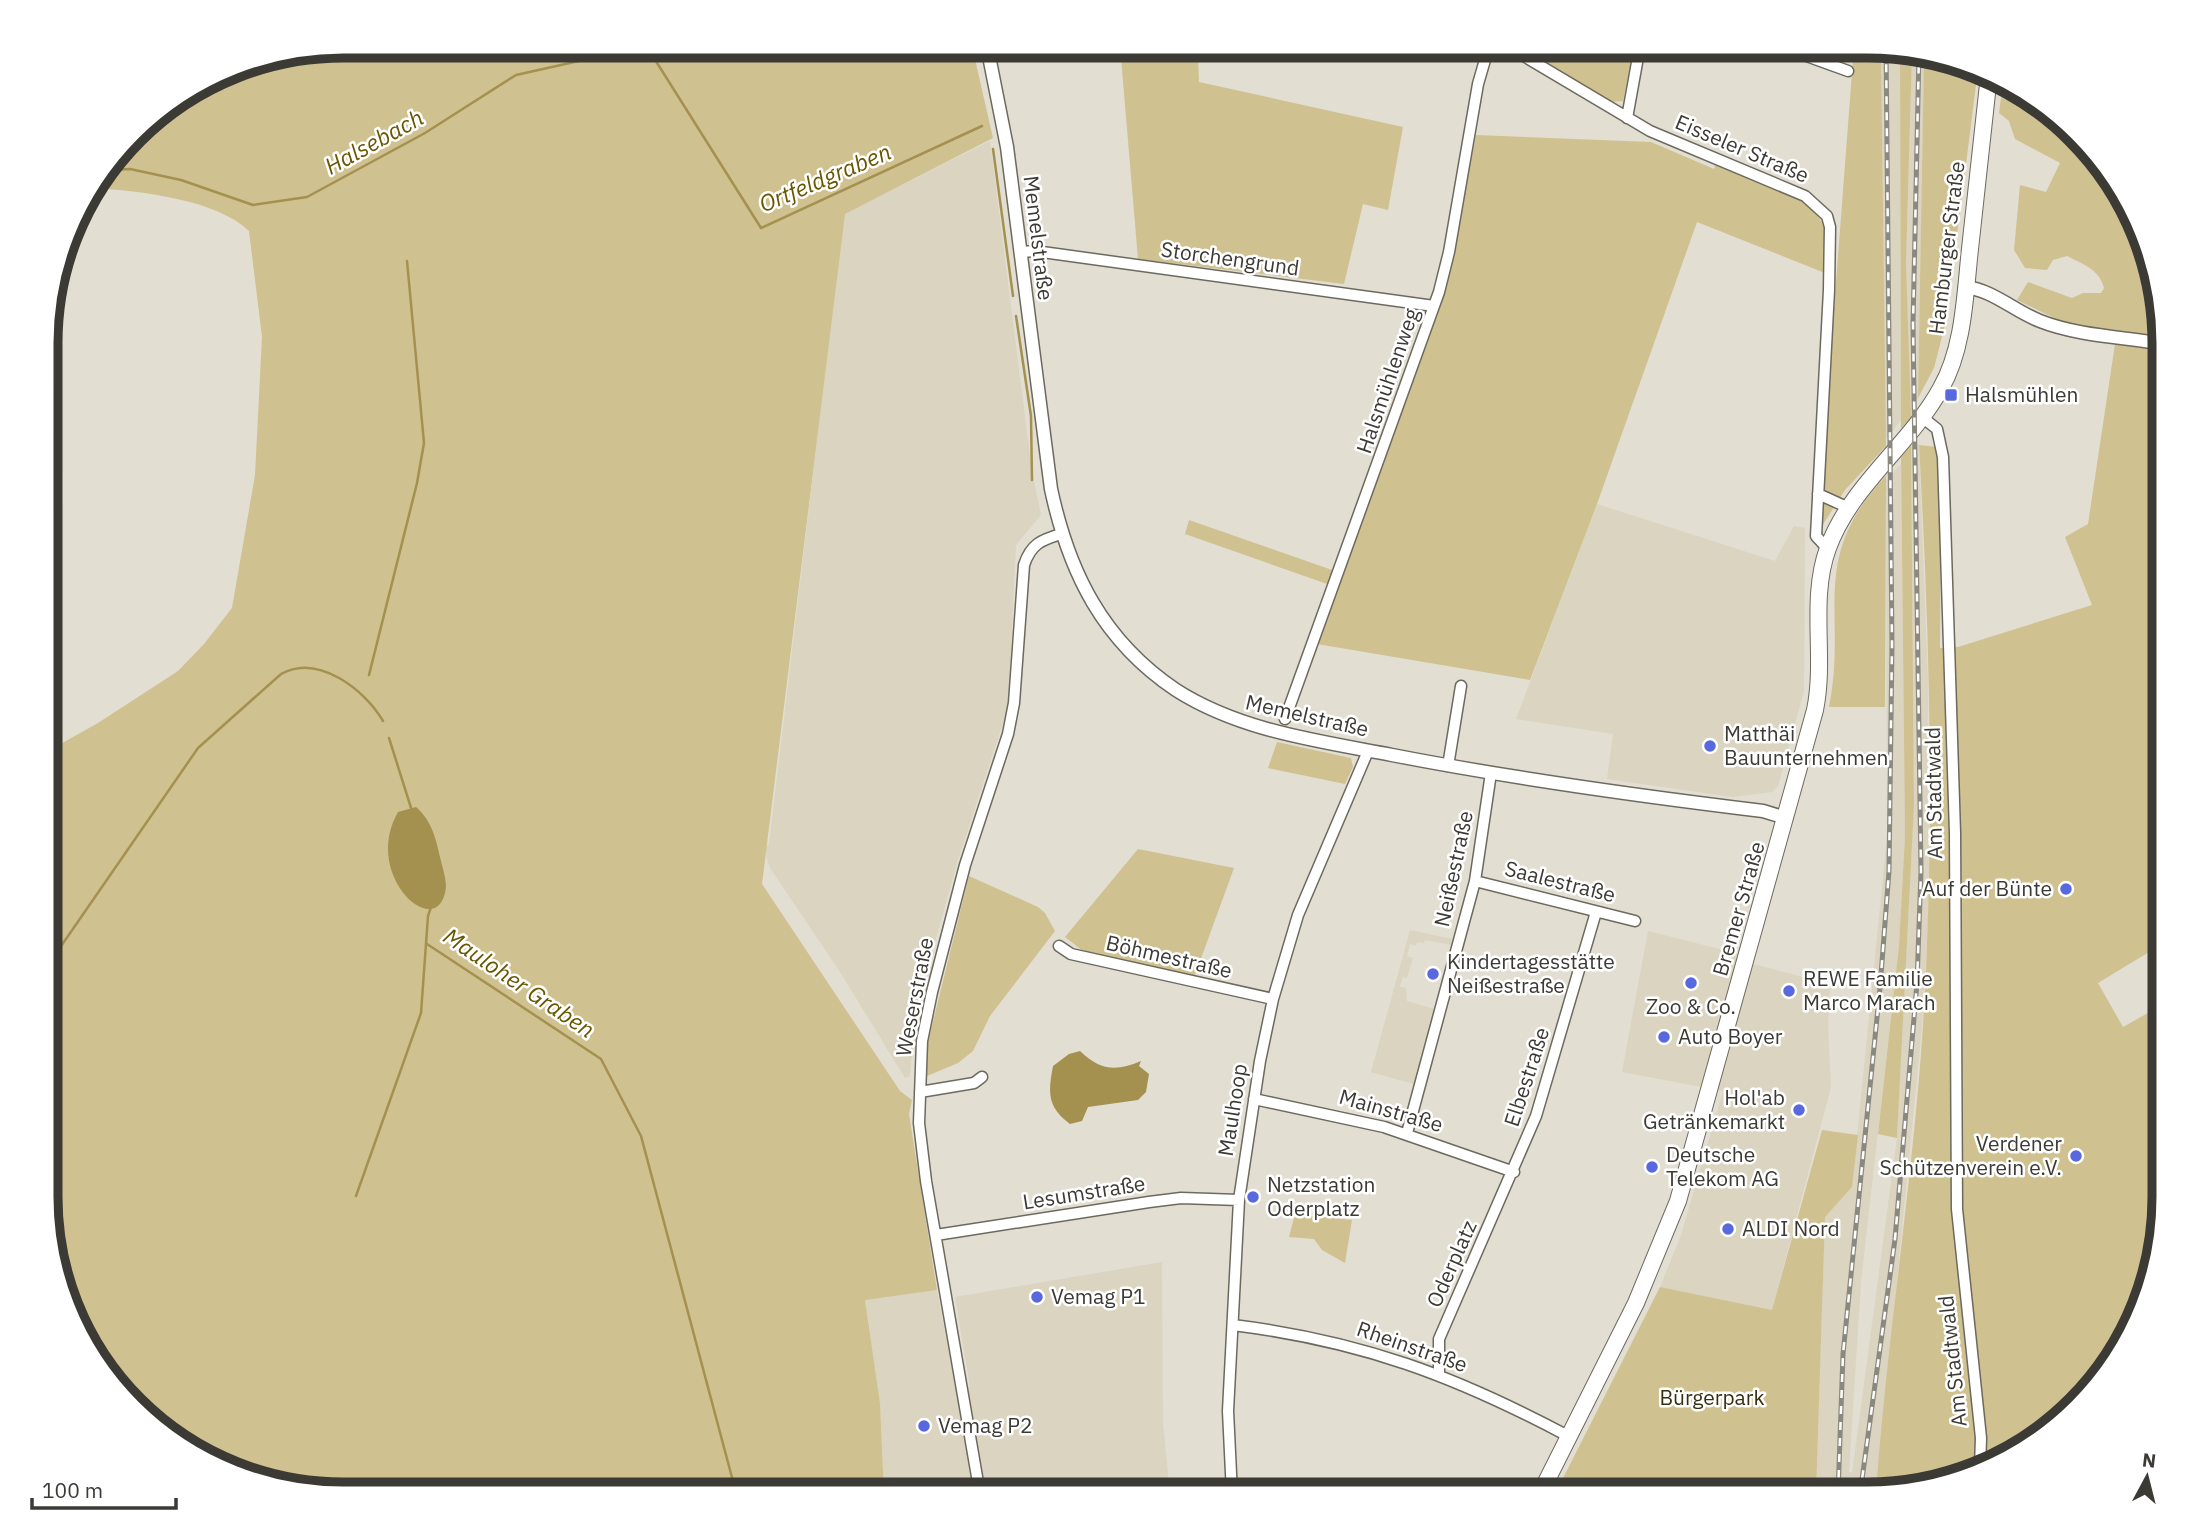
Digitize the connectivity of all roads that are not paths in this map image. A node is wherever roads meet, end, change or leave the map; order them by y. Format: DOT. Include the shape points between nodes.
graph roads {
  1 [pos="989,58"];
  2 [pos="1486,58"];
  3 [pos="1527,58"];
  4 [pos="1638,58"];
  5 [pos="1812,58"];
  6 [pos="1848,71"];
  7 [pos="1988,85"];
  8 [pos="1627,118"];
  9 [pos="1021,252"];
  10 [pos="1965,287"];
  11 [pos="1434,306"];
  12 [pos="2152,342"];
  13 [pos="1922,417"];
  14 [pos="1818,494"];
  15 [pos="1849,508"];
  16 [pos="1060,534"];
  17 [pos="1828,549"];
  18 [pos="1461,686"];
  19 [pos="1285,719"];
  20 [pos="1368,751"];
  21 [pos="1448,766"];
  22 [pos="1491,773"];
  23 [pos="1786,818"];
  24 [pos="1475,881"];
  25 [pos="1596,912"];
  26 [pos="1635,921"];
  27 [pos="1059,946"];
  28 [pos="1273,999"];
  29 [pos="982,1077"];
  30 [pos="920,1092"];
  31 [pos="1254,1099"];
  32 [pos="1407,1133"];
  33 [pos="1514,1172"];
  34 [pos="1239,1200"];
  35 [pos="936,1235"];
  36 [pos="1233,1325"];
  37 [pos="1438,1374"];
  38 [pos="1568,1436"];
  39 [pos="1980,1459"];
  40 [pos="978,1482"];
  41 [pos="1231,1482"];
  42 [pos="1546,1482"];
  1 -- 9 [label="street, Memelstraße"];
  2 -- 11 [label="street, Halsmühlenweg" via="1449,252"];
  3 -- 8 [label="street, Eisseler Straße"];
  4 -- 8 [label="street"];
  5 -- 6 [label="street"];
  7 -- 10 [label="main road, Hamburger Straße"];
  8 -- 14 [label="street, Eisseler Straße" via="1805,196 1827,216 1829,290"];
  9 -- 11 [label="street, Storchengrund"];
  9 -- 16 [label="street, Memelstraße"];
  10 -- 12 [label="street" via="1984,290 2056,327"];
  10 -- 13 [label="main road, Hamburger Straße" via="1954,358"];
  11 -- 19 [label="street, Halsmühlenweg"];
  13 -- 15 [label="main road, Bremer Straße"];
  13 -- 39 [label="street, Am Stadtwald" via="1937,429 1943,457 1955,833 1957,1209"];
  14 -- 15 [label="street"];
  14 -- 17 [label="street, Eisseler Straße" via="1816,536"];
  15 -- 17 [label="main road, Bremer Straße"];
  16 -- 20 [label="street, Memelstraße" via="1072,567 1108,626 1175,689 1254,726"];
  16 -- 30 [label="street, Weserstraße" via="1039,541 1024,565 1008,734 965,865 932,992 922,1041"];
  17 -- 23 [label="main road, Bremer Straße" via="1819,604 1819,692"];
  18 -- 21 [label="street"];
  20 -- 21 [label="street, Memelstraße"];
  20 -- 28 [label="street, Maulhoop" via="1298,915"];
  21 -- 22 [label="street, Memelstraße"];
  22 -- 23 [label="street, Memelstraße"];
  22 -- 24 [label="street, Neißestraße"];
  23 -- 38 [label="main road, Bremer Straße" via="1678,1201 1636,1303"];
  24 -- 25 [label="street, Saalestraße"];
  24 -- 32 [label="street, Neißestraße"];
  25 -- 26 [label="street, Saalestraße"];
  25 -- 33 [label="street, Elbestraße" via="1536,1116"];
  27 -- 28 [label="street, Böhmestraße" via="1071,954"];
  28 -- 31 [label="street, Maulhoop"];
  29 -- 30 [label="street" via="974,1083"];
  30 -- 35 [label="street, Weserstraße" via="919,1123"];
  31 -- 32 [label="street, Mainstraße"];
  31 -- 34 [label="street, Maulhoop"];
  32 -- 33 [label="street, Mainstraße"];
  33 -- 37 [label="street, Oderplatz" via="1439,1339"];
  34 -- 35 [label="street, Lesumstraße" via="1160,1201"];
  34 -- 36 [label="street, Maulhoop"];
  35 -- 40 [label="street, Weserstraße"];
  36 -- 37 [label="street, Rheinstraße" via="1328,1339"];
  36 -- 41 [label="street, Maulhoop" via="1228,1411"];
  37 -- 38 [label="street, Rheinstraße"];
  38 -- 42 [label="main road, Bremer Straße"];
}
